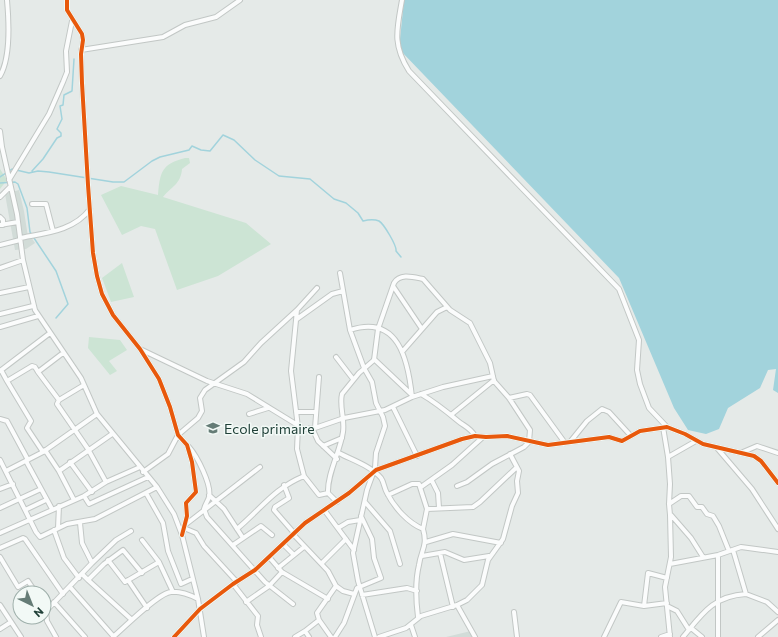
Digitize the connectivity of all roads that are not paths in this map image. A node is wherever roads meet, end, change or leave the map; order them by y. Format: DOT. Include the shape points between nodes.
graph roads {
  1 [pos="7,0"];
  2 [pos="67,0"];
  3 [pos="240,0"];
  4 [pos="402,0"];
  5 [pos="72,21"];
  6 [pos="81,50"];
  7 [pos="0,76"];
  8 [pos="0,131"];
  9 [pos="9,180"];
  10 [pos="10,187"];
  11 [pos="0,197"];
  12 [pos="32,204"];
  13 [pos="90,208"];
  14 [pos="0,217"];
  15 [pos="18,222"];
  16 [pos="2,225"];
  17 [pos="53,231"];
  18 [pos="20,239"];
  19 [pos="0,245"];
  20 [pos="23,260"];
  21 [pos="0,268"];
  22 [pos="340,273"];
  23 [pos="393,286"];
  24 [pos="29,287"];
  25 [pos="317,288"];
  26 [pos="343,291"];
  27 [pos="0,293"];
  28 [pos="33,306"];
  29 [pos="447,307"];
  30 [pos="297,310"];
  31 [pos="0,314"];
  32 [pos="38,316"];
  33 [pos="297,319"];
  34 [pos="379,327"];
  35 [pos="0,328"];
  36 [pos="422,329"];
  37 [pos="350,330"];
  38 [pos="50,333"];
  39 [pos="140,349"];
  40 [pos="402,352"];
  41 [pos="63,353"];
  42 [pos="336,357"];
  43 [pos="374,359"];
  44 [pos="364,368"];
  45 [pos="0,370"];
  46 [pos="38,372"];
  47 [pos="319,377"];
  48 [pos="493,378"];
  49 [pos="353,379"];
  50 [pos="7,381"];
  51 [pos="215,382"];
  52 [pos="84,385"];
  53 [pos="421,394"];
  54 [pos="412,395"];
  55 [pos="509,398"];
  56 [pos="59,400"];
  57 [pos="393,407"];
  58 [pos="268,408"];
  59 [pos="380,411"];
  60 [pos="296,412"];
  61 [pos="315,412"];
  62 [pos="97,414"];
  63 [pos="249,414"];
  64 [pos="451,415"];
  65 [pos="344,418"];
  66 [pos="0,419"];
  67 [pos="298,427"];
  68 [pos="665,427"];
  69 [pos="314,428"];
  70 [pos="74,429"];
  71 [pos="112,434"];
  72 [pos="178,435"];
  73 [pos="475,436"];
  74 [pos="631,436"];
  75 [pos="483,437"];
  76 [pos="342,438"];
  77 [pos="696,441"];
  78 [pos="529,442"];
  79 [pos="567,442"];
  80 [pos="187,445"];
  81 [pos="323,446"];
  82 [pos="717,448"];
  83 [pos="88,449"];
  84 [pos="44,451"];
  85 [pos="743,452"];
  86 [pos="339,453"];
  87 [pos="778,453"];
  88 [pos="510,454"];
  89 [pos="417,456"];
  90 [pos="668,457"];
  91 [pos="337,459"];
  92 [pos="0,460"];
  93 [pos="27,461"];
  94 [pos="70,462"];
  95 [pos="140,467"];
  96 [pos="260,467"];
  97 [pos="517,467"];
  98 [pos="6,471"];
  99 [pos="59,471"];
  100 [pos="374,471"];
  101 [pos="143,472"];
  102 [pos="304,476"];
  103 [pos="148,477"];
  104 [pos="432,481"];
  105 [pos="106,482"];
  106 [pos="778,483"];
  107 [pos="13,484"];
  108 [pos="284,485"];
  109 [pos="457,486"];
  110 [pos="157,487"];
  111 [pos="421,488"];
  112 [pos="0,489"];
  113 [pos="41,489"];
  114 [pos="92,492"];
  115 [pos="146,493"];
  116 [pos="328,493"];
  117 [pos="209,495"];
  118 [pos="388,495"];
  119 [pos="84,496"];
  120 [pos="20,499"];
  121 [pos="46,500"];
  122 [pos="74,500"];
  123 [pos="217,501"];
  124 [pos="337,502"];
  125 [pos="365,502"];
  126 [pos="669,504"];
  127 [pos="59,506"];
  128 [pos="0,508"];
  129 [pos="439,508"];
  130 [pos="52,509"];
  131 [pos="427,509"];
  132 [pos="25,510"];
  133 [pos="325,511"];
  134 [pos="204,512"];
  135 [pos="670,515"];
  136 [pos="361,518"];
  137 [pos="29,520"];
  138 [pos="80,523"];
  139 [pos="184,527"];
  140 [pos="338,528"];
  141 [pos="56,529"];
  142 [pos="237,529"];
  143 [pos="423,529"];
  144 [pos="778,529"];
  145 [pos="131,531"];
  146 [pos="0,533"];
  147 [pos="294,534"];
  148 [pos="182,535"];
  149 [pos="272,535"];
  150 [pos="243,538"];
  151 [pos="346,539"];
  152 [pos="142,540"];
  153 [pos="426,542"];
  154 [pos="501,543"];
  155 [pos="283,544"];
  156 [pos="233,545"];
  157 [pos="304,547"];
  158 [pos="0,548"];
  159 [pos="354,550"];
  160 [pos="731,550"];
  161 [pos="778,552"];
  162 [pos="440,553"];
  163 [pos="294,555"];
  164 [pos="718,555"];
  165 [pos="422,556"];
  166 [pos="489,556"];
  167 [pos="0,557"];
  168 [pos="269,557"];
  169 [pos="703,558"];
  170 [pos="108,560"];
  171 [pos="159,562"];
  172 [pos="92,563"];
  173 [pos="322,563"];
  174 [pos="400,564"];
  175 [pos="670,564"];
  176 [pos="278,568"];
  177 [pos="255,570"];
  178 [pos="282,572"];
  179 [pos="142,573"];
  180 [pos="80,576"];
  181 [pos="667,578"];
  182 [pos="192,579"];
  183 [pos="88,580"];
  184 [pos="128,580"];
  185 [pos="235,583"];
  186 [pos="17,585"];
  187 [pos="21,585"];
  188 [pos="31,585"];
  189 [pos="269,586"];
  190 [pos="336,586"];
  191 [pos="359,586"];
  192 [pos="70,587"];
  193 [pos="417,591"];
  194 [pos="173,592"];
  195 [pos="63,594"];
  196 [pos="354,594"];
  197 [pos="746,594"];
  198 [pos="362,595"];
  199 [pos="198,599"];
  200 [pos="328,599"];
  201 [pos="54,602"];
  202 [pos="246,602"];
  203 [pos="718,602"];
  204 [pos="293,604"];
  205 [pos="667,604"];
  206 [pos="0,605"];
  207 [pos="455,606"];
  208 [pos="644,606"];
  209 [pos="146,608"];
  210 [pos="200,609"];
  211 [pos="514,612"];
  212 [pos="778,612"];
  213 [pos="418,617"];
  214 [pos="132,620"];
  215 [pos="319,620"];
  216 [pos="778,620"];
  217 [pos="11,622"];
  218 [pos="49,625"];
  219 [pos="411,625"];
  220 [pos="0,629"];
  221 [pos="690,629"];
  222 [pos="305,631"];
  223 [pos="670,636"];
  224 [pos="21,637"];
  225 [pos="56,637"];
  226 [pos="85,637"];
  227 [pos="114,637"];
  228 [pos="174,637"];
  229 [pos="204,637"];
  230 [pos="261,637"];
  231 [pos="295,637"];
  232 [pos="309,637"];
  233 [pos="331,637"];
  234 [pos="335,637"];
  235 [pos="375,637"];
  236 [pos="379,637"];
  237 [pos="415,637"];
  238 [pos="475,637"];
  239 [pos="517,637"];
  240 [pos="604,637"];
  241 [pos="661,637"];
  242 [pos="683,637"];
  243 [pos="702,637"];
  244 [pos="718,637"];
  245 [pos="758,637"];
  1 -- 7 [label="street" via="5,63"];
  2 -- 5 [label="street" via="67,10"];
  3 -- 6 [label="street" via="216,17 185,25 163,37"];
  4 -- 68 [label="street" via="397,47 409,71 619,288 639,340 637,370 640,384 650,408"];
  5 -- 6 [label="street" via="82,34"];
  5 -- 9 [label="street" via="66,51 67,72 48,114"];
  6 -- 13 [label="street"];
  8 -- 9 [label="street"];
  9 -- 10 [label="street"];
  10 -- 11 [label="street"];
  10 -- 15 [label="street"];
  12 -- 17 [label="street" via="46,204"];
  13 -- 17 [label="street" via="78,222"];
  13 -- 39 [label="street" via="93,253 102,294 113,315"];
  14 -- 16 [label="street" via="3,220"];
  15 -- 16 [label="street"];
  15 -- 18 [label="street"];
  17 -- 18 [label="street"];
  18 -- 19 [label="street"];
  18 -- 20 [label="street"];
  20 -- 21 [label="street"];
  20 -- 24 [label="street"];
  22 -- 26 [label="street"];
  23 -- 29 [label="street" via="399,277 422,279"];
  23 -- 34 [label="street"];
  23 -- 36 [label="street"];
  24 -- 27 [label="street"];
  24 -- 28 [label="street"];
  25 -- 30 [label="street"];
  26 -- 33 [label="street" via="332,294"];
  26 -- 37 [label="street"];
  28 -- 31 [label="street"];
  28 -- 32 [label="street"];
  29 -- 36 [label="street" via="437,312"];
  29 -- 48 [label="street" via="470,323 490,363"];
  30 -- 33 [label="street"];
  30 -- 51 [label="street" via="239,367"];
  32 -- 35 [label="street"];
  32 -- 38 [label="street"];
  33 -- 60 [label="street" via="291,371"];
  34 -- 37 [label="street" via="365,326"];
  34 -- 40 [label="street" via="392,335"];
  34 -- 43 [label="street"];
  36 -- 40 [label="street"];
  37 -- 44 [label="street"];
  38 -- 41 [label="street"];
  38 -- 45 [label="street"];
  39 -- 51 [label="street"];
  39 -- 72 [label="street" via="159,379"];
  40 -- 54 [label="street"];
  41 -- 46 [label="street"];
  41 -- 52 [label="street"];
  42 -- 49 [label="street"];
  43 -- 44 [label="street"];
  43 -- 54 [label="street"];
  44 -- 49 [label="street"];
  44 -- 59 [label="street" via="372,382 375,401"];
  45 -- 50 [label="street"];
  46 -- 50 [label="street" via="32,366"];
  46 -- 56 [label="street"];
  47 -- 61 [label="street"];
  48 -- 53 [label="street" via="462,382"];
  48 -- 55 [label="street"];
  48 -- 64 [label="street"];
  49 -- 65 [label="street" via="342,394"];
  50 -- 84 [label="street" via="31,421 27,428"];
  51 -- 58 [label="street" via="248,394"];
  51 -- 72 [label="street" via="202,394 201,414"];
  52 -- 56 [label="street"];
  52 -- 62 [label="street"];
  53 -- 54 [label="street"];
  53 -- 64 [label="street"];
  54 -- 57 [label="street"];
  55 -- 78 [label="street" via="530,428"];
  55 -- 79 [label="street" via="530,395"];
  56 -- 70 [label="street" via="58,408"];
  57 -- 59 [label="street"];
  57 -- 89 [label="street"];
  58 -- 63 [label="street"];
  58 -- 67 [label="street" via="283,415"];
  59 -- 65 [label="street"];
  59 -- 100 [label="street" via="385,430 376,453"];
  60 -- 61 [label="street"];
  60 -- 67 [label="street"];
  61 -- 69 [label="street"];
  62 -- 70 [label="street"];
  62 -- 71 [label="street"];
  64 -- 73 [label="street"];
  65 -- 69 [label="street"];
  65 -- 76 [label="street"];
  66 -- 93 [label="street" via="7,420"];
  67 -- 69 [label="street"];
  67 -- 102 [label="street" via="297,448"];
  68 -- 74 [label="street" via="640,431"];
  68 -- 77 [label="street" via="686,434"];
  68 -- 90 [label="street"];
  69 -- 81 [label="street" via="316,438"];
  70 -- 83 [label="street"];
  70 -- 84 [label="street"];
  71 -- 83 [label="street"];
  71 -- 95 [label="street"];
  72 -- 80 [label="street"];
  72 -- 101 [label="street" via="168,454"];
  73 -- 75 [label="street"];
  73 -- 89 [label="street"];
  74 -- 79 [label="street" via="623,441 609,437"];
  74 -- 79 [label="street" via="609,412 602,409"];
  75 -- 78 [label="street" via="513,437"];
  75 -- 104 [label="street"];
  76 -- 81 [label="street"];
  76 -- 86 [label="street"];
  77 -- 82 [label="street"];
  77 -- 90 [label="street"];
  78 -- 79 [label="street" via="548,445"];
  78 -- 88 [label="street"];
  80 -- 117 [label="street" via="201,467"];
  80 -- 139 [label="street" via="196,489 195,495 186,503 187,516"];
  81 -- 91 [label="street"];
  82 -- 85 [label="street"];
  82 -- 144 [label="street" via="752,489"];
  83 -- 94 [label="street"];
  83 -- 105 [label="street"];
  84 -- 93 [label="street"];
  84 -- 99 [label="street"];
  85 -- 87 [label="street" via="757,446"];
  85 -- 106 [label="street" via="759,460"];
  86 -- 91 [label="street"];
  86 -- 100 [label="street"];
  88 -- 97 [label="street"];
  88 -- 109 [label="street"];
  89 -- 100 [label="street"];
  90 -- 126 [label="street"];
  91 -- 116 [label="street" via="329,477"];
  92 -- 98 [label="street"];
  93 -- 98 [label="street"];
  93 -- 113 [label="street"];
  94 -- 99 [label="street"];
  94 -- 114 [label="street"];
  95 -- 101 [label="street"];
  95 -- 105 [label="street"];
  96 -- 123 [label="street"];
  97 -- 129 [label="street" via="477,505 466,508"];
  97 -- 154 [label="street" via="518,493"];
  98 -- 107 [label="street"];
  99 -- 122 [label="street"];
  100 -- 118 [label="street" via="382,479"];
  100 -- 124 [label="street"];
  100 -- 125 [label="street"];
  101 -- 103 [label="street"];
  102 -- 108 [label="street"];
  102 -- 116 [label="street" via="319,495"];
  103 -- 110 [label="street"];
  103 -- 119 [label="street" via="89,504"];
  104 -- 111 [label="street"];
  104 -- 129 [label="street" via="438,493"];
  105 -- 114 [label="street"];
  107 -- 112 [label="street"];
  107 -- 120 [label="street"];
  108 -- 142 [label="street" via="265,500"];
  108 -- 147 [label="street" via="288,498 274,510"];
  110 -- 115 [label="street"];
  110 -- 148 [label="street" via="174,514"];
  111 -- 118 [label="street" via="416,482"];
  111 -- 131 [label="street"];
  113 -- 120 [label="street"];
  113 -- 121 [label="street"];
  114 -- 119 [label="street"];
  115 -- 138 [label="street" via="95,519"];
  115 -- 182 [label="street" via="163,523 168,551 181,584"];
  116 -- 124 [label="street"];
  117 -- 123 [label="street"];
  117 -- 134 [label="street"];
  118 -- 143 [label="street" via="409,520"];
  119 -- 122 [label="street"];
  120 -- 128 [label="street"];
  120 -- 132 [label="street"];
  121 -- 130 [label="street"];
  121 -- 132 [label="street"];
  122 -- 127 [label="street"];
  123 -- 134 [label="street"];
  123 -- 142 [label="street"];
  124 -- 133 [label="street"];
  125 -- 136 [label="street"];
  125 -- 174 [label="street" via="390,531"];
  126 -- 135 [label="street"];
  126 -- 160 [label="street" via="680,496 689,496 697,507 702,507 707,514 713,516"];
  127 -- 130 [label="street"];
  127 -- 141 [label="street"];
  129 -- 131 [label="street"];
  130 -- 137 [label="street"];
  131 -- 143 [label="street"];
  132 -- 137 [label="street"];
  133 -- 140 [label="street"];
  133 -- 147 [label="street" via="305,523"];
  134 -- 139 [label="street"];
  134 -- 156 [label="street" via="210,522"];
  135 -- 169 [label="street"];
  135 -- 175 [label="street"];
  136 -- 140 [label="street"];
  136 -- 159 [label="street"];
  136 -- 191 [label="street" via="372,538 374,558 381,576"];
  137 -- 141 [label="street" via="40,537"];
  137 -- 146 [label="street"];
  138 -- 141 [label="street" via="67,524"];
  138 -- 172 [label="street" via="82,543"];
  139 -- 148 [label="street"];
  139 -- 185 [label="street" via="196,533"];
  140 -- 151 [label="street"];
  141 -- 180 [label="street" via="64,558"];
  142 -- 150 [label="street"];
  143 -- 153 [label="street"];
  145 -- 172 [label="street" via="116,540"];
  147 -- 155 [label="street"];
  147 -- 157 [label="street"];
  148 -- 182 [label="street"];
  149 -- 150 [label="street" via="261,526"];
  150 -- 156 [label="street"];
  151 -- 159 [label="street"];
  151 -- 173 [label="street"];
  152 -- 171 [label="street"];
  153 -- 154 [label="street" via="453,534"];
  153 -- 165 [label="street"];
  154 -- 166 [label="street"];
  155 -- 163 [label="street"];
  155 -- 168 [label="street"];
  156 -- 177 [label="street"];
  157 -- 163 [label="street"];
  157 -- 173 [label="street"];
  158 -- 195 [label="street" via="25,539"];
  159 -- 191 [label="street"];
  160 -- 161 [label="street" via="746,547"];
  160 -- 164 [label="street"];
  160 -- 197 [label="street"];
  162 -- 165 [label="street"];
  162 -- 166 [label="street" via="447,552 464,560"];
  162 -- 207 [label="street"];
  163 -- 176 [label="street"];
  164 -- 169 [label="street"];
  164 -- 203 [label="street"];
  165 -- 193 [label="street"];
  166 -- 207 [label="street" via="482,585 467,600"];
  167 -- 186 [label="street"];
  168 -- 176 [label="street"];
  168 -- 177 [label="street"];
  169 -- 175 [label="street"];
  170 -- 179 [label="street" via="123,550"];
  170 -- 183 [label="street"];
  170 -- 184 [label="street" via="124,581"];
  171 -- 179 [label="street"];
  171 -- 194 [label="street"];
  172 -- 180 [label="street"];
  173 -- 190 [label="street" via="334,578"];
  175 -- 181 [label="street"];
  176 -- 178 [label="street"];
  177 -- 185 [label="street"];
  177 -- 189 [label="street"];
  178 -- 189 [label="street"];
  178 -- 200 [label="street"];
  179 -- 184 [label="street"];
  180 -- 183 [label="street"];
  180 -- 192 [label="street"];
  181 -- 205 [label="street"];
  181 -- 208 [label="street" via="648,573"];
  182 -- 199 [label="street"];
  183 -- 214 [label="street"];
  184 -- 209 [label="street"];
  185 -- 202 [label="street"];
  185 -- 210 [label="street"];
  187 -- 188 [label="street" via="28,581"];
  189 -- 202 [label="street"];
  189 -- 204 [label="street"];
  190 -- 196 [label="street"];
  190 -- 200 [label="street"];
  191 -- 196 [label="street"];
  191 -- 198 [label="street"];
  192 -- 195 [label="street"];
  192 -- 227 [label="street"];
  193 -- 198 [label="street" via="407,588"];
  193 -- 213 [label="street"];
  194 -- 199 [label="street"];
  194 -- 209 [label="street" via="167,593"];
  195 -- 201 [label="street"];
  196 -- 234 [label="street" via="344,623"];
  197 -- 203 [label="street"];
  197 -- 212 [label="street" via="767,602"];
  198 -- 235 [label="street"];
  199 -- 210 [label="street"];
  200 -- 215 [label="street" via="317,613"];
  201 -- 226 [label="street"];
  202 -- 230 [label="street" via="258,616 257,625"];
  203 -- 221 [label="street" via="709,606"];
  203 -- 244 [label="street"];
  205 -- 208 [label="street"];
  205 -- 221 [label="street" via="677,611"];
  205 -- 223 [label="street"];
  206 -- 217 [label="street"];
  207 -- 213 [label="street"];
  207 -- 238 [label="street"];
  208 -- 240 [label="street" via="621,602"];
  209 -- 214 [label="street"];
  210 -- 228 [label="street"];
  210 -- 229 [label="street"];
  211 -- 239 [label="street"];
  213 -- 219 [label="street"];
  214 -- 227 [label="street"];
  215 -- 222 [label="street"];
  215 -- 233 [label="street"];
  216 -- 245 [label="street"];
  217 -- 220 [label="street"];
  217 -- 224 [label="street"];
  218 -- 225 [label="street"];
  219 -- 236 [label="street"];
  219 -- 237 [label="street"];
  221 -- 242 [label="street"];
  221 -- 243 [label="street"];
  222 -- 231 [label="street"];
  222 -- 232 [label="street"];
  223 -- 241 [label="street"];
}
